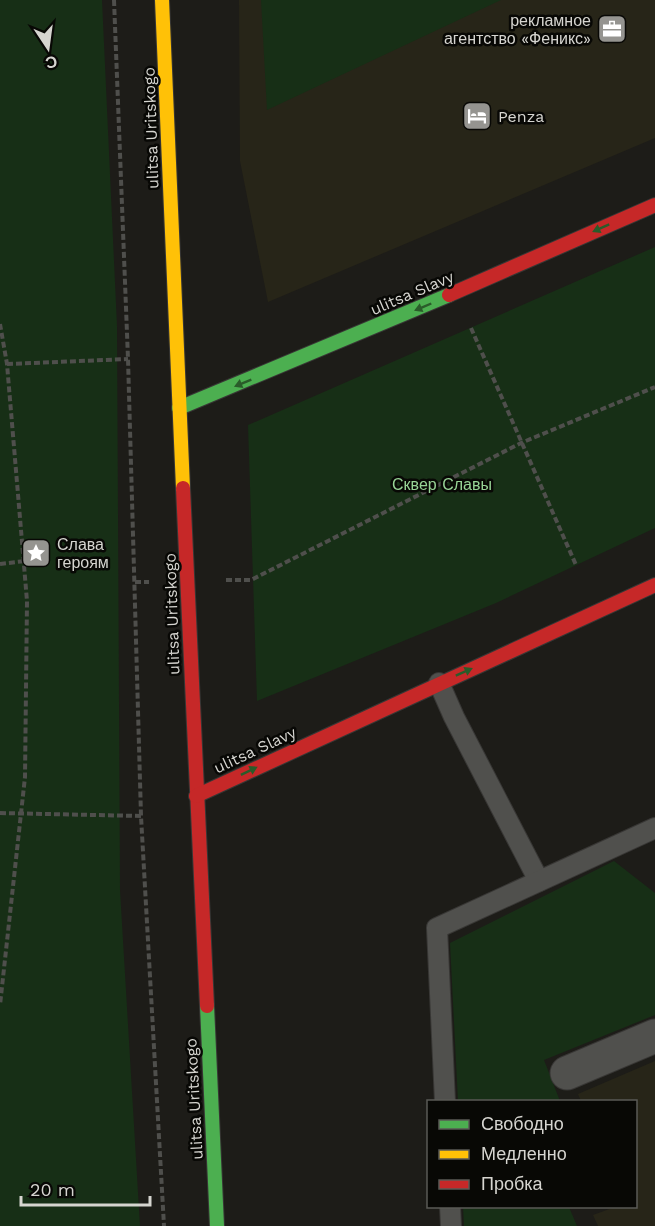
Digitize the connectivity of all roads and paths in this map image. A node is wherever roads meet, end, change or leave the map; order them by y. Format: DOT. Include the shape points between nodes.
graph roads {
  1 [pos="114,0"];
  2 [pos="162,0"];
  3 [pos="655,205"];
  4 [pos="0,324"];
  5 [pos="471,328"];
  6 [pos="128,360"];
  7 [pos="7,364"];
  8 [pos="655,387"];
  9 [pos="179,408"];
  10 [pos="522,443"];
  11 [pos="25,561"];
  12 [pos="0,564"];
  13 [pos="576,565"];
  14 [pos="251,580"];
  15 [pos="655,585"];
  16 [pos="440,683"];
  17 [pos="196,796"];
  18 [pos="0,813"];
  19 [pos="22,814"];
  20 [pos="141,816"];
  21 [pos="655,828"];
  22 [pos="539,881"];
  23 [pos="0,1005"];
  24 [pos="655,1036"];
  25 [pos="567,1072"];
  26 [pos="445,1100"];
  27 [pos="450,1208"];
  28 [pos="164,1226"];
  29 [pos="216,1226"];
  30 [pos="451,1226"];
  1 -- 6 [label="path"];
  2 -- 9 [label="main road, ulitsa Uritskogo"];
  3 -- 9 [label="main road, ulitsa Slavy, one-way"];
  4 -- 7 [label="path"];
  5 -- 10 [label="path"];
  6 -- 7 [label="path"];
  6 -- 20 [label="path"];
  7 -- 11 [label="path"];
  8 -- 10 [label="path"];
  9 -- 17 [label="main road, ulitsa Uritskogo"];
  10 -- 13 [label="path"];
  10 -- 14 [label="path"];
  11 -- 12 [label="path"];
  11 -- 19 [label="path"];
  16 -- 15 [label="main road, ulitsa Slavy, one-way"];
  17 -- 16 [label="main road, ulitsa Slavy, one-way"];
  16 -- 22 [label="lane"];
  17 -- 29 [label="main road, ulitsa Uritskogo"];
  18 -- 19 [label="path"];
  19 -- 20 [label="path"];
  19 -- 23 [label="path"];
  20 -- 28 [label="path"];
  21 -- 22 [label="lane"];
  22 -- 26 [label="lane" via="437,928"];
  24 -- 25 [label="street"];
  27 -- 30 [label="lane"];
}
